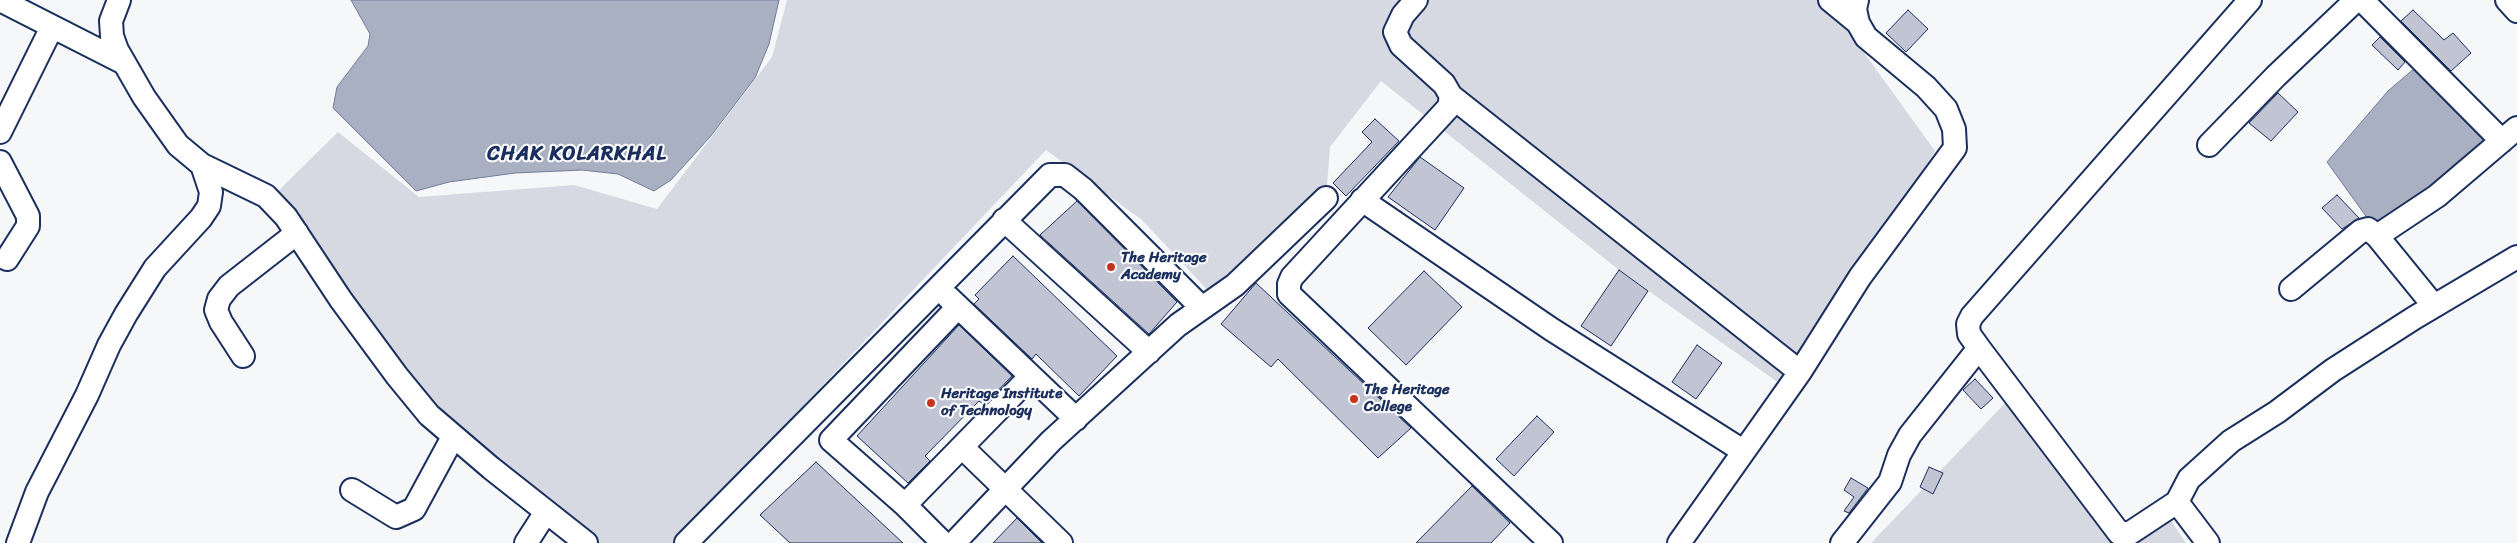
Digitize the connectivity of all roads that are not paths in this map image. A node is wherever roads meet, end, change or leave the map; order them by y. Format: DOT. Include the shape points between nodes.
graph roads {
  1 [pos="0,0"];
  2 [pos="119,0"];
  3 [pos="1416,0"];
  4 [pos="1830,0"];
  5 [pos="2250,0"];
  6 [pos="2356,0"];
  7 [pos="2362,0"];
  8 [pos="2507,0"];
  9 [pos="1858,8"];
  10 [pos="2517,11"];
  11 [pos="52,26"];
  12 [pos="124,63"];
  13 [pos="1451,96"];
  14 [pos="0,132"];
  15 [pos="2509,134"];
  16 [pos="2208,145"];
  17 [pos="0,162"];
  18 [pos="202,165"];
  19 [pos="1326,198"];
  20 [pos="1362,200"];
  21 [pos="1004,220"];
  22 [pos="297,233"];
  23 [pos="2377,236"];
  24 [pos="2517,257"];
  25 [pos="7,259"];
  26 [pos="1261,262"];
  27 [pos="1289,284"];
  28 [pos="938,288"];
  29 [pos="2291,289"];
  30 [pos="2434,306"];
  31 [pos="958,307"];
  32 [pos="1202,308"];
  33 [pos="1979,348"];
  34 [pos="1149,352"];
  35 [pos="243,356"];
  36 [pos="1800,372"];
  37 [pos="1031,376"];
  38 [pos="1076,419"];
  39 [pos="454,437"];
  40 [pos="962,447"];
  41 [pos="1743,451"];
  42 [pos="1006,489"];
  43 [pos="352,490"];
  44 [pos="2177,502"];
  45 [pos="906,505"];
  46 [pos="546,512"];
  47 [pos="2130,538"];
  48 [pos="18,543"];
  49 [pos="526,543"];
  50 [pos="586,543"];
  51 [pos="686,543"];
  52 [pos="943,543"];
  53 [pos="954,543"];
  54 [pos="1061,543"];
  55 [pos="1551,543"];
  56 [pos="1679,543"];
  57 [pos="1842,543"];
  58 [pos="2208,543"];
  1 -- 11 [label="street"];
  2 -- 12 [label="street" via="112,21 112,36"];
  3 -- 13 [label="street" via="1403,14 1395,32 1402,45 1444,84"];
  4 -- 9 [label="street"];
  5 -- 33 [label="street" via="1972,316 1968,324 1969,334"];
  6 -- 16 [label="street"];
  7 -- 15 [label="street"];
  8 -- 10 [label="street"];
  9 -- 36 [label="street" via="1866,37 1926,87 1946,109 1954,129 1955,148 1860,277"];
  11 -- 12 [label="street"];
  11 -- 14 [label="street"];
  12 -- 18 [label="street" via="178,145"];
  13 -- 20 [label="street" via="1449,107"];
  13 -- 36 [label="street"];
  15 -- 23 [label="street" via="2437,196"];
  17 -- 25 [label="street" via="28,216 28,226"];
  18 -- 22 [label="street" via="266,196"];
  18 -- 48 [label="street" via="211,192 209,206 155,268 126,314 88,396 37,492"];
  19 -- 26 [label="street"];
  20 -- 27 [label="street"];
  20 -- 41 [label="street" via="1551,328"];
  21 -- 28 [label="street"];
  21 -- 32 [label="street" via="1050,174 1065,175 1083,188"];
  21 -- 34 [label="street"];
  22 -- 35 [label="street" via="229,286 219,299 216,310 221,322"];
  22 -- 39 [label="street" via="397,376 429,414"];
  23 -- 29 [label="street" via="2368,229 2362,231"];
  23 -- 30 [label="street"];
  24 -- 30 [label="street"];
  26 -- 27 [label="street"];
  26 -- 32 [label="street"];
  27 -- 55 [label="street" via="1289,294 1302,308"];
  28 -- 31 [label="street"];
  28 -- 51 [label="street"];
  30 -- 44 [label="street" via="2333,370 2231,441 2189,479"];
  31 -- 37 [label="street"];
  31 -- 45 [label="street" via="831,440"];
  32 -- 34 [label="street"];
  33 -- 47 [label="street" via="2115,528"];
  33 -- 57 [label="street" via="1910,435 1890,482"];
  34 -- 38 [label="street"];
  36 -- 41 [label="street"];
  37 -- 38 [label="street"];
  37 -- 40 [label="street"];
  38 -- 42 [label="street"];
  39 -- 43 [label="street" via="414,509 396,517"];
  39 -- 46 [label="street"];
  40 -- 42 [label="street"];
  40 -- 45 [label="street"];
  41 -- 56 [label="street"];
  42 -- 53 [label="street"];
  42 -- 54 [label="street"];
  44 -- 47 [label="street"];
  44 -- 58 [label="street"];
  45 -- 52 [label="street"];
  46 -- 49 [label="street"];
  46 -- 50 [label="street"];
}
